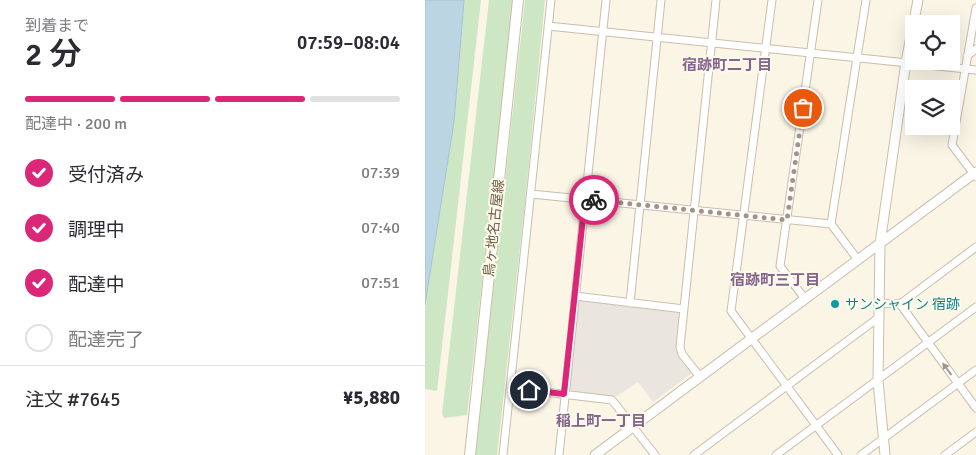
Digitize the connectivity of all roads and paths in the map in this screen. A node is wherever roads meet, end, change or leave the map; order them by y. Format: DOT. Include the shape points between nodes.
graph roads {
  1 [pos="518,0"];
  2 [pos="551,0"];
  3 [pos="606,0"];
  4 [pos="661,0"];
  5 [pos="716,0"];
  6 [pos="772,0"];
  7 [pos="818,0"];
  8 [pos="866,0"];
  9 [pos="918,0"];
  10 [pos="976,8"];
  11 [pos="915,15"];
  12 [pos="548,26"];
  13 [pos="603,32"];
  14 [pos="657,37"];
  15 [pos="712,42"];
  16 [pos="767,48"];
  17 [pos="976,49"];
  18 [pos="811,52"];
  19 [pos="967,56"];
  20 [pos="857,57"];
  21 [pos="905,62"];
  22 [pos="960,68"];
  23 [pos="905,69"];
  24 [pos="965,69"];
  25 [pos="976,70"];
  26 [pos="975,174"];
  27 [pos="531,194"];
  28 [pos="585,199"];
  29 [pos="639,205"];
  30 [pos="694,210"];
  31 [pos="744,215"];
  32 [pos="787,220"];
  33 [pos="831,224"];
  34 [pos="880,244"];
  35 [pos="976,247"];
  36 [pos="858,260"];
  37 [pos="575,296"];
  38 [pos="805,299"];
  39 [pos="630,303"];
  40 [pos="878,303"];
  41 [pos="900,304"];
  42 [pos="976,307"];
  43 [pos="684,309"];
  44 [pos="878,318"];
  45 [pos="752,338"];
  46 [pos="928,342"];
  47 [pos="976,370"];
  48 [pos="700,377"];
  49 [pos="877,381"];
  50 [pos="958,384"];
  51 [pos="787,386"];
  52 [pos="511,388"];
  53 [pos="564,394"];
  54 [pos="976,408"];
  55 [pos="816,426"];
  56 [pos="634,427"];
  57 [pos="976,432"];
  58 [pos="883,439"];
  59 [pos="470,455"];
  60 [pos="503,455"];
  61 [pos="559,455"];
  62 [pos="595,455"];
  63 [pos="655,455"];
  64 [pos="694,455"];
  65 [pos="776,455"];
  66 [pos="838,455"];
  67 [pos="861,455"];
  68 [pos="885,455"];
  69 [pos="945,455"];
  1 -- 59 [label="main road, 鳥ヶ地名古屋線"];
  2 -- 12 [label="street"];
  3 -- 13 [label="street"];
  4 -- 14 [label="street"];
  5 -- 15 [label="street"];
  6 -- 16 [label="street"];
  7 -- 18 [label="street"];
  8 -- 20 [label="street"];
  9 -- 11 [label="street"];
  10 -- 19 [label="street"];
  12 -- 13 [label="street"];
  12 -- 27 [label="street"];
  13 -- 14 [label="street"];
  13 -- 28 [label="street"];
  14 -- 15 [label="street"];
  14 -- 29 [label="street"];
  15 -- 16 [label="street"];
  15 -- 30 [label="street"];
  16 -- 18 [label="street"];
  16 -- 31 [label="street"];
  17 -- 19 [label="street"];
  18 -- 20 [label="street"];
  18 -- 32 [label="street"];
  19 -- 24 [label="street"];
  20 -- 21 [label="street"];
  20 -- 33 [label="street"];
  22 -- 24 [label="street"];
  23 -- 34 [label="street"];
  24 -- 25 [label="street"];
  24 -- 26 [label="street" via="951,145"];
  26 -- 34 [label="street"];
  27 -- 28 [label="street"];
  27 -- 52 [label="street"];
  28 -- 29 [label="street"];
  28 -- 37 [label="street"];
  29 -- 30 [label="street"];
  29 -- 39 [label="street"];
  30 -- 31 [label="street"];
  30 -- 43 [label="street"];
  31 -- 32 [label="street"];
  31 -- 45 [label="street" via="731,311"];
  32 -- 33 [label="street"];
  32 -- 38 [label="street" via="780,266"];
  33 -- 36 [label="street"];
  34 -- 36 [label="street"];
  34 -- 40 [label="street"];
  35 -- 41 [label="street"];
  36 -- 38 [label="street"];
  37 -- 39 [label="street"];
  37 -- 53 [label="street"];
  38 -- 45 [label="street"];
  39 -- 43 [label="street"];
  40 -- 41 [label="street"];
  40 -- 44 [label="street"];
  41 -- 46 [label="street"];
  42 -- 46 [label="street"];
  43 -- 48 [label="street" via="680,347"];
  44 -- 49 [label="street"];
  44 -- 51 [label="street"];
  45 -- 48 [label="street"];
  45 -- 51 [label="street"];
  46 -- 49 [label="street"];
  50 -- 46 [label="street, one-way"];
  47 -- 50 [label="street"];
  48 -- 56 [label="street"];
  49 -- 55 [label="street"];
  49 -- 58 [label="street"];
  50 -- 54 [label="street"];
  50 -- 58 [label="street"];
  51 -- 55 [label="street"];
  51 -- 64 [label="street"];
  52 -- 53 [label="street"];
  52 -- 60 [label="street"];
  53 -- 56 [label="street" via="612,400"];
  53 -- 61 [label="street"];
  55 -- 65 [label="street"];
  55 -- 66 [label="street"];
  56 -- 62 [label="street"];
  56 -- 63 [label="street"];
  57 -- 69 [label="street"];
  58 -- 67 [label="street"];
  58 -- 68 [label="street"];
}
